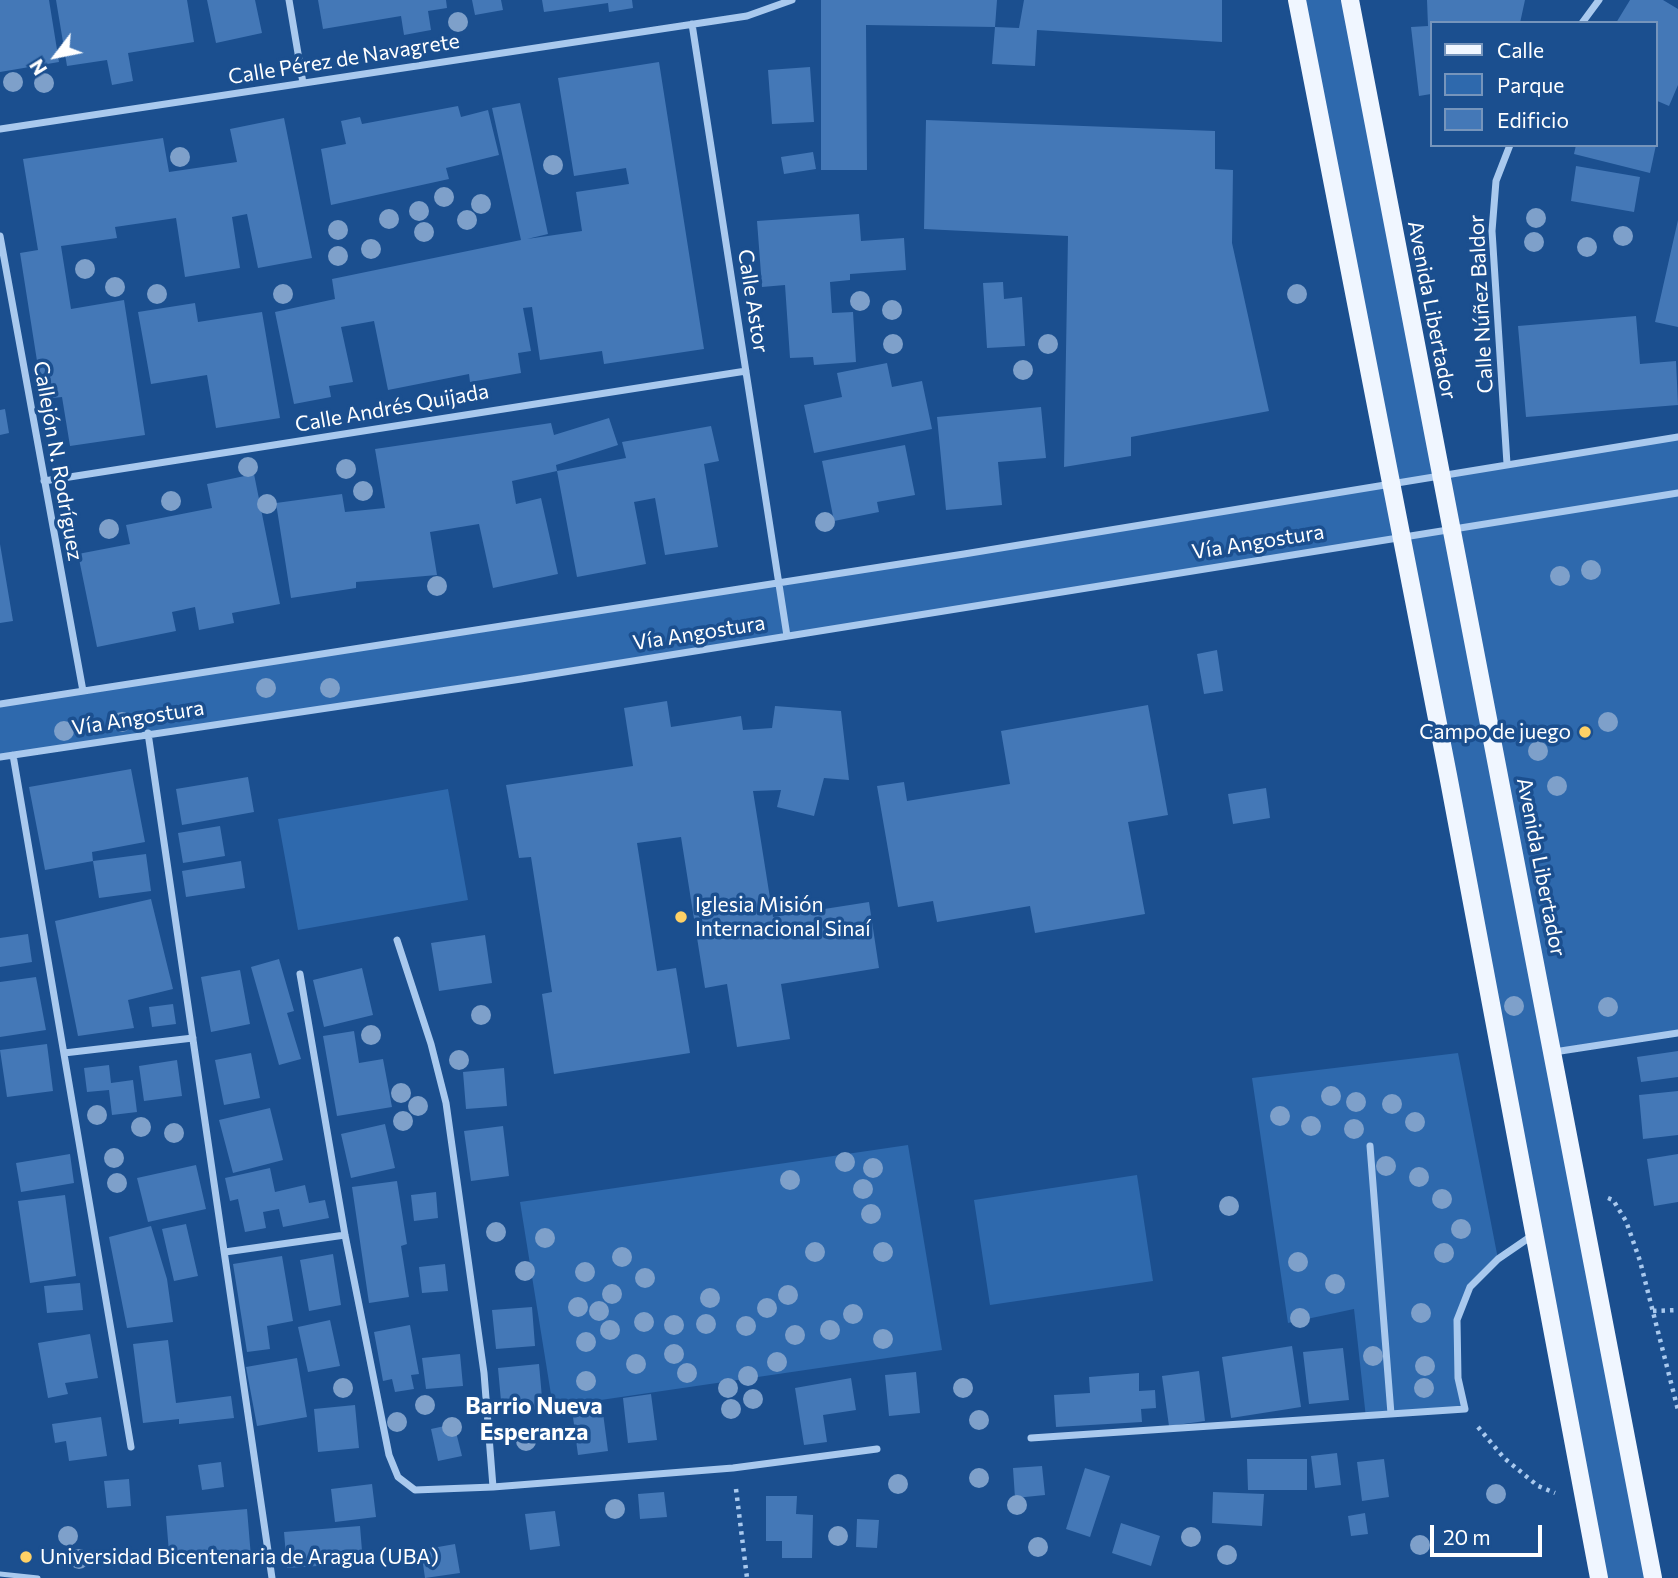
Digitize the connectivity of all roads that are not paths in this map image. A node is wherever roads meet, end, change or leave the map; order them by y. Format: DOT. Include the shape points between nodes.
graph roads {
  1 [pos="289,0"];
  2 [pos="792,0"];
  3 [pos="1297,0"];
  4 [pos="1350,0"];
  5 [pos="1599,0"];
  6 [pos="1583,21"];
  7 [pos="692,24"];
  8 [pos="303,83"];
  9 [pos="0,129"];
  10 [pos="1509,147"];
  11 [pos="0,236"];
  12 [pos="746,371"];
  13 [pos="1678,437"];
  14 [pos="1507,464"];
  15 [pos="1441,475"];
  16 [pos="44,481"];
  17 [pos="1392,483"];
  18 [pos="1678,493"];
  19 [pos="1452,530"];
  20 [pos="1402,537"];
  21 [pos="779,583"];
  22 [pos="787,636"];
  23 [pos="83,691"];
  24 [pos="0,705"];
  25 [pos="148,733"];
  26 [pos="13,755"];
  27 [pos="0,757"];
  28 [pos="397,940"];
  29 [pos="300,974"];
  30 [pos="1678,1033"];
  31 [pos="193,1038"];
  32 [pos="1553,1052"];
  33 [pos="64,1053"];
  34 [pos="1370,1146"];
  35 [pos="1533,1234"];
  36 [pos="345,1235"];
  37 [pos="225,1252"];
  38 [pos="1391,1414"];
  39 [pos="1031,1438"];
  40 [pos="131,1447"];
  41 [pos="877,1449"];
  42 [pos="493,1487"];
  43 [pos="0,1574"];
  44 [pos="37,1578"];
  45 [pos="272,1578"];
  46 [pos="1599,1578"];
  47 [pos="1653,1578"];
  1 -- 8 [label="street"];
  2 -- 7 [label="street, Calle Pérez de Navagrete" via="747,16"];
  3 -- 17 [label="main road"];
  4 -- 15 [label="main road, Avenida Libertador"];
  5 -- 6 [label="street"];
  7 -- 8 [label="street, Calle Pérez de Navagrete"];
  7 -- 12 [label="street, Calle Astor"];
  8 -- 9 [label="street, Calle Pérez de Navagrete"];
  10 -- 14 [label="street, Calle Núñez Baldor" via="1496,181 1492,231"];
  11 -- 16 [label="street, Callejón N. Rodríguez"];
  12 -- 16 [label="street, Calle Andrés Quijada"];
  12 -- 21 [label="street, Calle Astor"];
  13 -- 14 [label="street"];
  14 -- 15 [label="street"];
  15 -- 17 [label="street, Vía Angostura"];
  15 -- 19 [label="main road, Avenida Libertador"];
  16 -- 23 [label="street, Callejón N. Rodríguez"];
  17 -- 20 [label="main road"];
  17 -- 21 [label="street, Vía Angostura"];
  18 -- 19 [label="street"];
  19 -- 20 [label="street, Vía Angostura"];
  19 -- 32 [label="main road, Avenida Libertador"];
  20 -- 22 [label="street, Vía Angostura"];
  20 -- 35 [label="main road"];
  21 -- 22 [label="street, Calle Astor"];
  21 -- 23 [label="street, Vía Angostura"];
  22 -- 25 [label="street, Vía Angostura"];
  23 -- 24 [label="street, Vía Angostura"];
  25 -- 26 [label="street, Vía Angostura"];
  25 -- 31 [label="street"];
  26 -- 27 [label="street, Vía Angostura"];
  26 -- 33 [label="street"];
  28 -- 42 [label="street" via="446,1103 484,1373"];
  29 -- 36 [label="street"];
  30 -- 32 [label="street"];
  31 -- 33 [label="street"];
  31 -- 37 [label="street"];
  32 -- 47 [label="main road, Avenida Libertador"];
  33 -- 40 [label="street"];
  34 -- 38 [label="street"];
  35 -- 38 [label="street" via="1497,1259 1470,1287 1457,1320 1458,1378 1465,1409"];
  35 -- 46 [label="main road"];
  36 -- 37 [label="street"];
  36 -- 42 [label="street" via="389,1455 398,1477 415,1490"];
  37 -- 45 [label="street"];
  38 -- 39 [label="street"];
  41 -- 42 [label="street" via="733,1468"];
  43 -- 44 [label="lane"];
}
